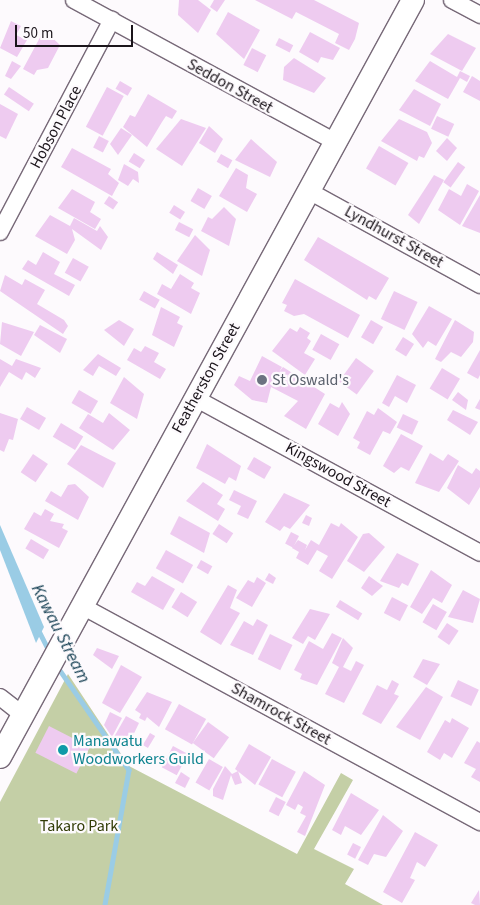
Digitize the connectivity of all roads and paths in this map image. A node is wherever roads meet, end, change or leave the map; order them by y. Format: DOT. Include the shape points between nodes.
graph roads {
  1 [pos="74,0"];
  2 [pos="413,0"];
  3 [pos="452,0"];
  4 [pos="480,15"];
  5 [pos="112,20"];
  6 [pos="335,142"];
  7 [pos="308,190"];
  8 [pos="0,232"];
  9 [pos="480,285"];
  10 [pos="195,398"];
  11 [pos="480,553"];
  12 [pos="82,606"];
  13 [pos="0,696"];
  14 [pos="22,715"];
  15 [pos="0,757"];
  16 [pos="480,822"];
  1 -- 5 [label="street, Seddon Street"];
  2 -- 6 [label="main road, Featherston Street"];
  3 -- 4 [label="street"];
  5 -- 6 [label="street, Seddon Street"];
  5 -- 8 [label="street, Hobson Place"];
  6 -- 7 [label="main road, Featherston Street"];
  7 -- 9 [label="street, Lyndhurst Street"];
  7 -- 10 [label="main road, Featherston Street"];
  10 -- 11 [label="street, Kingswood Street"];
  10 -- 12 [label="main road, Featherston Street"];
  12 -- 14 [label="main road, Featherston Street"];
  12 -- 16 [label="street, Shamrock Street"];
  13 -- 14 [label="street"];
  14 -- 15 [label="main road, Featherston Street"];
}
